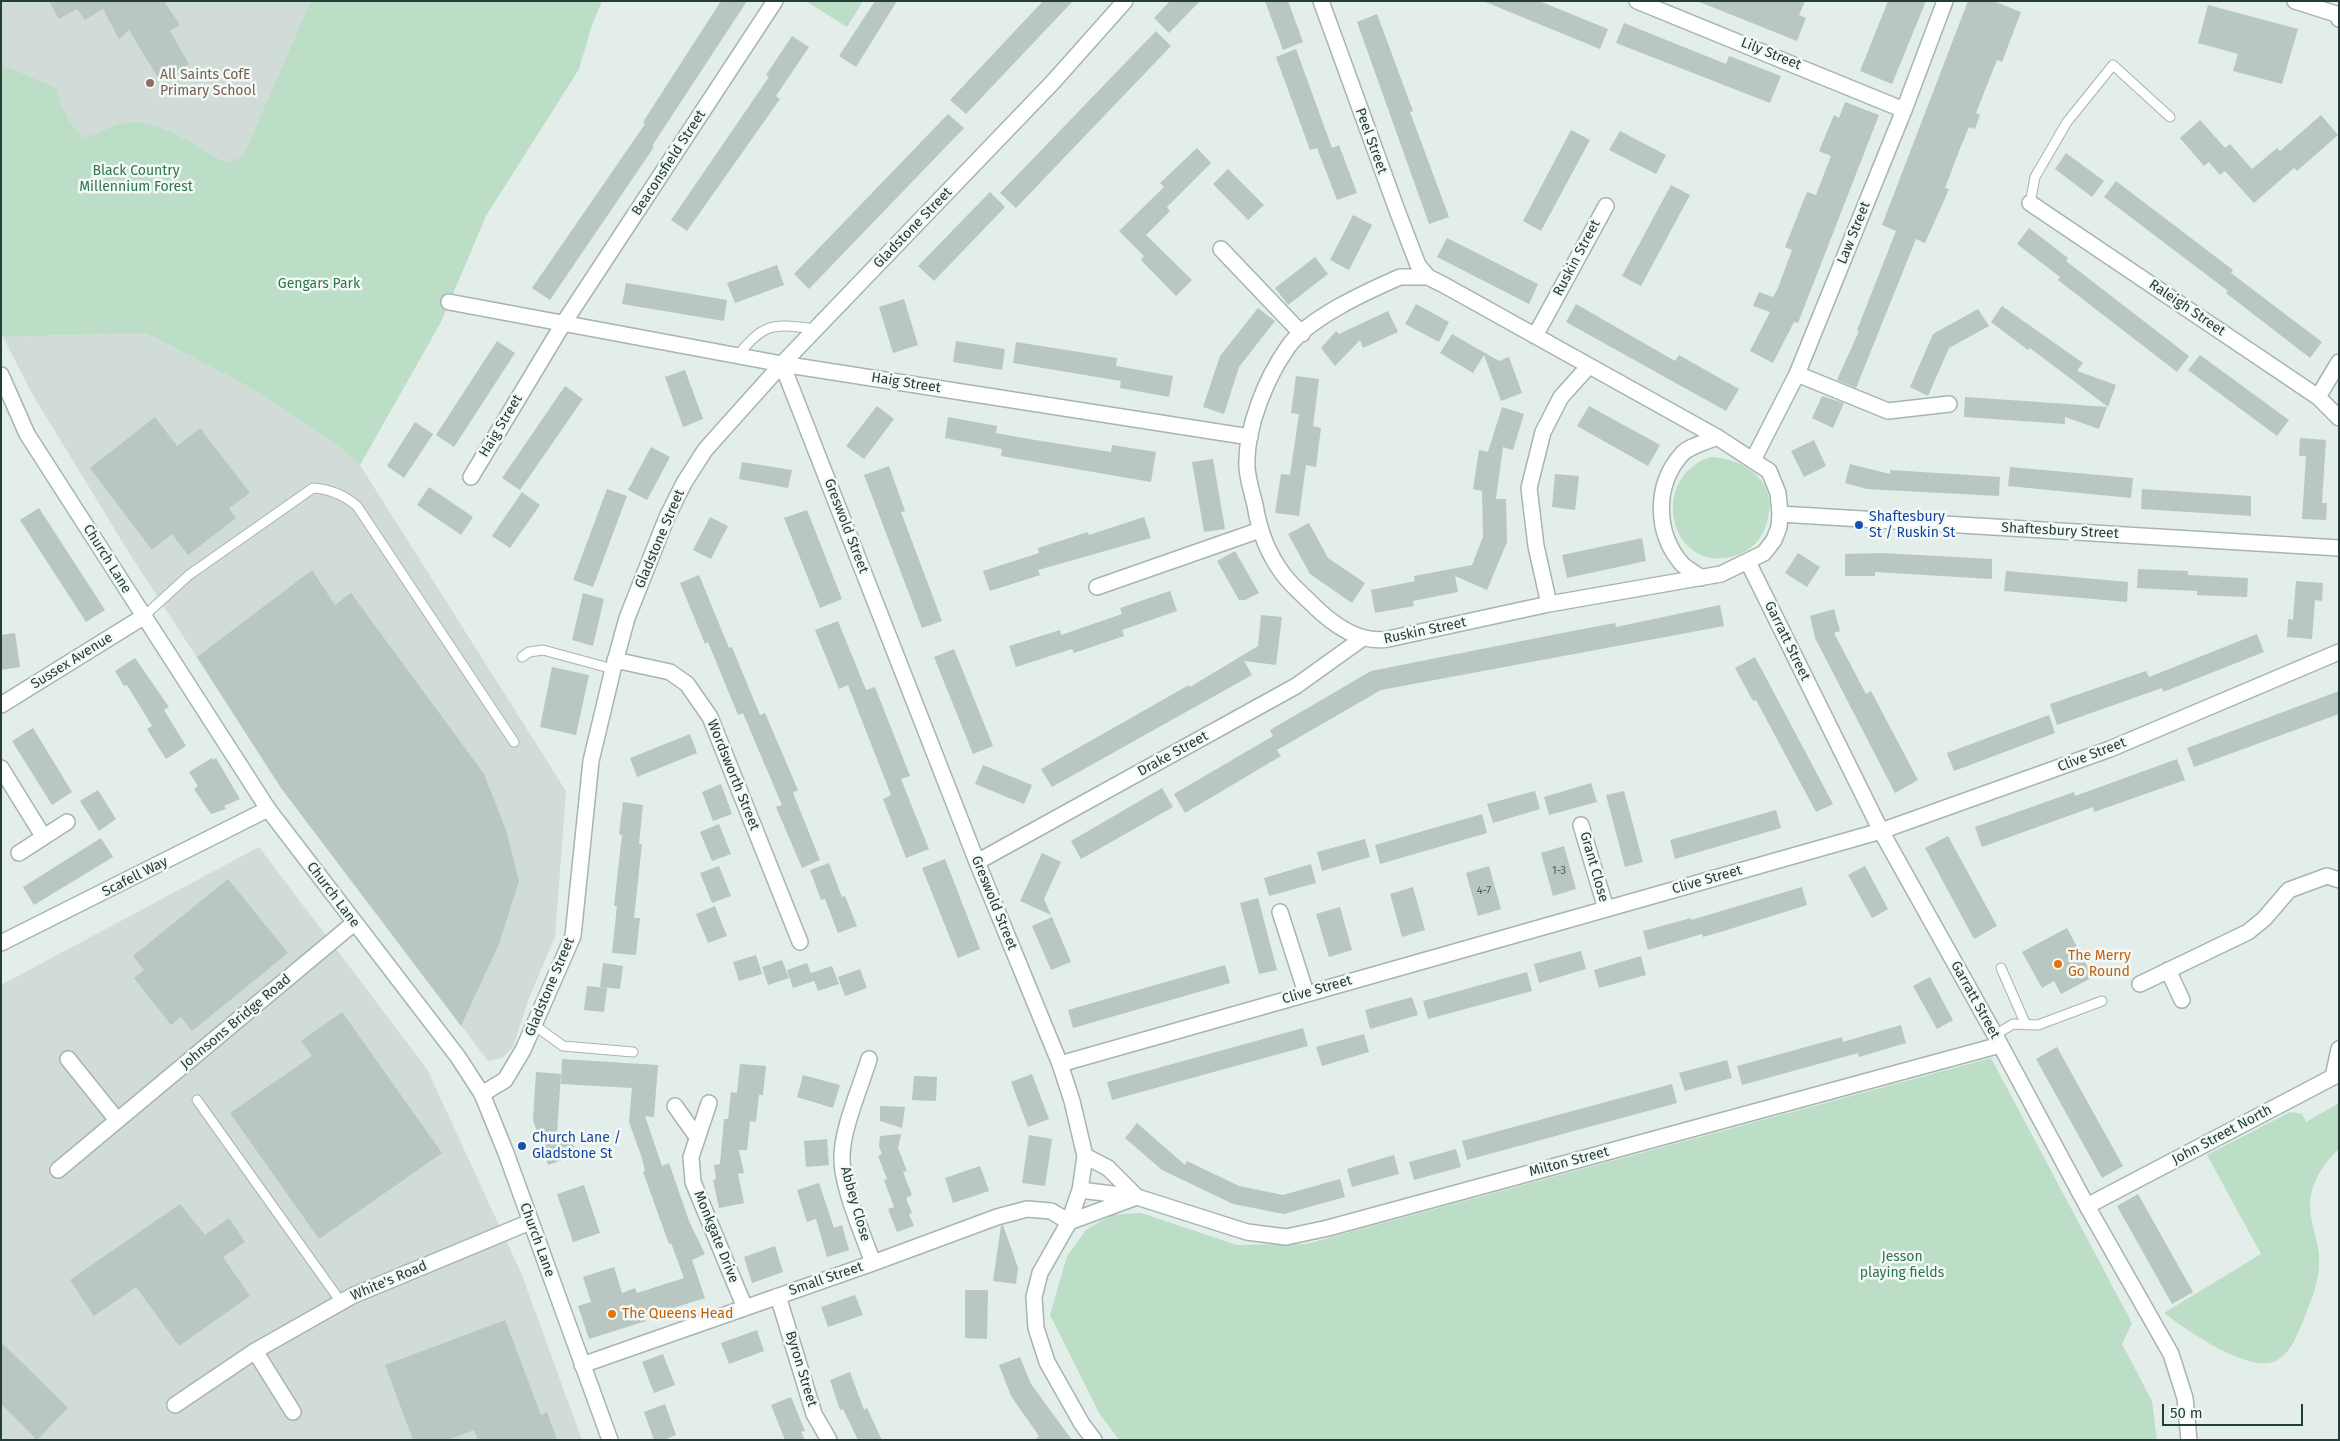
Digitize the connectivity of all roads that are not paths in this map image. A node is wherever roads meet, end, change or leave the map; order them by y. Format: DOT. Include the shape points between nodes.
graph roads {
  1 [pos="775,1"];
  2 [pos="1126,1"];
  3 [pos="1321,1"];
  4 [pos="1637,1"];
  5 [pos="1945,1"];
  6 [pos="2295,1"];
  7 [pos="2338,17"];
  8 [pos="1904,110"];
  9 [pos="2170,117"];
  10 [pos="2030,203"];
  11 [pos="1606,206"];
  12 [pos="1221,249"];
  13 [pos="1428,277"];
  14 [pos="449,302"];
  15 [pos="563,324"];
  16 [pos="816,329"];
  17 [pos="1302,334"];
  18 [pos="1535,336"];
  19 [pos="737,356"];
  20 [pos="2339,362"];
  21 [pos="782,364"];
  22 [pos="1589,366"];
  23 [pos="1797,374"];
  24 [pos="1,375"];
  25 [pos="2318,397"];
  26 [pos="1949,404"];
  27 [pos="2339,418"];
  28 [pos="1250,437"];
  29 [pos="1717,437"];
  30 [pos="1753,460"];
  31 [pos="471,477"];
  32 [pos="1780,514"];
  33 [pos="1260,530"];
  34 [pos="2339,548"];
  35 [pos="1748,562"];
  36 [pos="1701,578"];
  37 [pos="1097,587"];
  38 [pos="1549,604"];
  39 [pos="143,617"];
  40 [pos="1363,638"];
  41 [pos="2339,652"];
  42 [pos="522,657"];
  43 [pos="614,665"];
  44 [pos="1,705"];
  45 [pos="514,742"];
  46 [pos="1,768"];
  47 [pos="268,809"];
  48 [pos="67,822"];
  49 [pos="1582,825"];
  50 [pos="1882,831"];
  51 [pos="43,836"];
  52 [pos="19,853"];
  53 [pos="977,862"];
  54 [pos="2335,876"];
  55 [pos="1606,909"];
  56 [pos="1280,912"];
  57 [pos="354,924"];
  58 [pos="800,942"];
  59 [pos="1,943"];
  60 [pos="2001,968"];
  61 [pos="2168,970"];
  62 [pos="2140,984"];
  63 [pos="1306,993"];
  64 [pos="2182,1000"];
  65 [pos="2102,1001"];
  66 [pos="534,1025"];
  67 [pos="2026,1025"];
  68 [pos="1997,1040"];
  69 [pos="2339,1049"];
  70 [pos="633,1052"];
  71 [pos="68,1059"];
  72 [pos="870,1059"];
  73 [pos="1060,1064"];
  74 [pos="482,1094"];
  75 [pos="197,1100"];
  76 [pos="709,1103"];
  77 [pos="675,1106"];
  78 [pos="117,1120"];
  79 [pos="697,1137"];
  80 [pos="1085,1156"];
  81 [pos="58,1170"];
  82 [pos="1080,1190"];
  83 [pos="1138,1197"];
  84 [pos="2087,1206"];
  85 [pos="530,1222"];
  86 [pos="1069,1222"];
  87 [pos="873,1263"];
  88 [pos="778,1296"];
  89 [pos="341,1302"];
  90 [pos="745,1308"];
  91 [pos="255,1352"];
  92 [pos="582,1365"];
  93 [pos="175,1405"];
  94 [pos="294,1412"];
  95 [pos="610,1440"];
  96 [pos="829,1440"];
  97 [pos="1094,1440"];
  98 [pos="2189,1440"];
  1 -- 15 [label="street, Beaconsfield Street"];
  2 -- 16 [label="street, Gladstone Street" via="1053,82"];
  3 -- 13 [label="street, Peel Street" via="1418,265"];
  4 -- 8 [label="street, Lily Street"];
  5 -- 8 [label="street, Law Street"];
  6 -- 7 [label="street"];
  8 -- 23 [label="street, Law Street"];
  9 -- 10 [label="lane" via="2113,65 2067,122 2035,177"];
  10 -- 25 [label="street, Raleigh Street"];
  11 -- 18 [label="street, Ruskin Street"];
  12 -- 17 [label="street"];
  13 -- 17 [label="street, Ruskin Street" via="1400,277 1370,290 1312,324"];
  13 -- 18 [label="street, Ruskin Street"];
  14 -- 15 [label="street, Haig Street"];
  15 -- 19 [label="street, Haig Street"];
  15 -- 31 [label="street, Haig Street"];
  16 -- 19 [label="lane" via="782,325 767,328 753,337"];
  16 -- 21 [label="street, Gladstone Street"];
  17 -- 28 [label="street, Ruskin Street" via="1289,346 1265,386"];
  18 -- 22 [label="street, Ruskin Street"];
  19 -- 21 [label="street, Haig Street"];
  20 -- 25 [label="street"];
  21 -- 28 [label="street, Haig Street"];
  21 -- 43 [label="street, Gladstone Street" via="705,450 684,483 666,517 627,618"];
  21 -- 53 [label="street, Greswold Street"];
  22 -- 29 [label="street, Ruskin Street"];
  22 -- 38 [label="street" via="1561,397 1543,432 1529,488 1536,546"];
  23 -- 26 [label="street" via="1888,411"];
  23 -- 30 [label="street, Law Street"];
  24 -- 39 [label="street, Church Lane" via="28,434"];
  25 -- 27 [label="street, Raleigh Street"];
  28 -- 33 [label="street, Ruskin Street" via="1247,468"];
  29 -- 30 [label="street, Ruskin Street"];
  29 -- 36 [label="street" via="1682,452 1662,492 1660,514 1667,539 1682,564"];
  30 -- 32 [label="street, Ruskin Street" via="1768,471 1778,493"];
  32 -- 34 [label="street, Shaftesbury Street"];
  32 -- 35 [label="street, Ruskin Street" via="1774,540 1764,553"];
  33 -- 37 [label="street"];
  33 -- 40 [label="street, Ruskin Street" via="1283,575 1330,622"];
  35 -- 36 [label="street, Ruskin Street" via="1721,574"];
  35 -- 50 [label="street, Garratt Street"];
  36 -- 38 [label="street, Ruskin Street"];
  38 -- 40 [label="street, Ruskin Street" via="1388,639 1375,641"];
  39 -- 44 [label="street, Sussex Avenue"];
  39 -- 45 [label="lane" via="189,575 313,488 332,491 357,506"];
  39 -- 47 [label="street, Church Lane"];
  40 -- 53 [label="street, Drake Street" via="1296,686"];
  41 -- 50 [label="street, Clive Street" via="2110,749"];
  42 -- 43 [label="lane" via="529,652 543,650"];
  43 -- 58 [label="street, Wordsworth Street" via="670,672 687,684 710,717"];
  43 -- 66 [label="street, Gladstone Street" via="590,761 573,936"];
  46 -- 51 [label="street"];
  47 -- 57 [label="street, Church Lane"];
  47 -- 59 [label="street, Scafell Way"];
  48 -- 51 [label="street"];
  49 -- 55 [label="street, Grant Close"];
  50 -- 55 [label="street, Clive Street"];
  50 -- 68 [label="street, Garratt Street"];
  51 -- 52 [label="street"];
  53 -- 73 [label="street, Greswold Street"];
  54 -- 61 [label="street" via="2288,890 2264,919 2248,932"];
  55 -- 63 [label="street, Clive Street"];
  56 -- 63 [label="street"];
  57 -- 74 [label="street, Church Lane" via="458,1057"];
  57 -- 78 [label="street, Johnsons Bridge Road"];
  60 -- 67 [label="lane"];
  61 -- 62 [label="street"];
  61 -- 64 [label="street"];
  63 -- 73 [label="street, Clive Street"];
  65 -- 67 [label="lane" via="2038,1025"];
  66 -- 70 [label="lane" via="563,1046"];
  66 -- 74 [label="street, Gladstone Street" via="505,1080"];
  67 -- 68 [label="lane" via="2012,1024"];
  68 -- 83 [label="street, Milton Street" via="1328,1228 1286,1237 1247,1232"];
  68 -- 84 [label="street, Garratt Street"];
  69 -- 84 [label="street, John Street North" via="2333,1077"];
  71 -- 78 [label="street"];
  72 -- 87 [label="street, Abbey Close" via="846,1133 842,1159 847,1186"];
  73 -- 80 [label="street, Greswold Street"];
  74 -- 85 [label="street, Church Lane"];
  75 -- 89 [label="lane"];
  76 -- 79 [label="street, Monkgate Drive"];
  77 -- 79 [label="street"];
  78 -- 81 [label="street, Johnsons Bridge Road"];
  79 -- 90 [label="street, Monkgate Drive" via="691,1157 693,1182"];
  80 -- 82 [label="street, Greswold Street"];
  80 -- 83 [label="street, Milton Street" via="1108,1168"];
  82 -- 83 [label="street, Milton Street"];
  82 -- 86 [label="street, Greswold Street"];
  83 -- 86 [label="street"];
  84 -- 98 [label="street, Garratt Street" via="2171,1354 2185,1398"];
  85 -- 89 [label="street, White's Road"];
  85 -- 92 [label="street, Church Lane"];
  86 -- 87 [label="street, Small Street" via="1051,1211 1027,1210 996,1216"];
  86 -- 97 [label="street, Greswold Street" via="1040,1273 1034,1297 1036,1328 1047,1362"];
  87 -- 88 [label="street, Small Street"];
  88 -- 90 [label="street, Small Street"];
  88 -- 96 [label="street, Byron Street" via="814,1414"];
  89 -- 91 [label="street, White's Road"];
  90 -- 92 [label="street, Small Street"];
  91 -- 93 [label="street, White's Road"];
  91 -- 94 [label="street"];
  92 -- 95 [label="street, Church Lane"];
}
